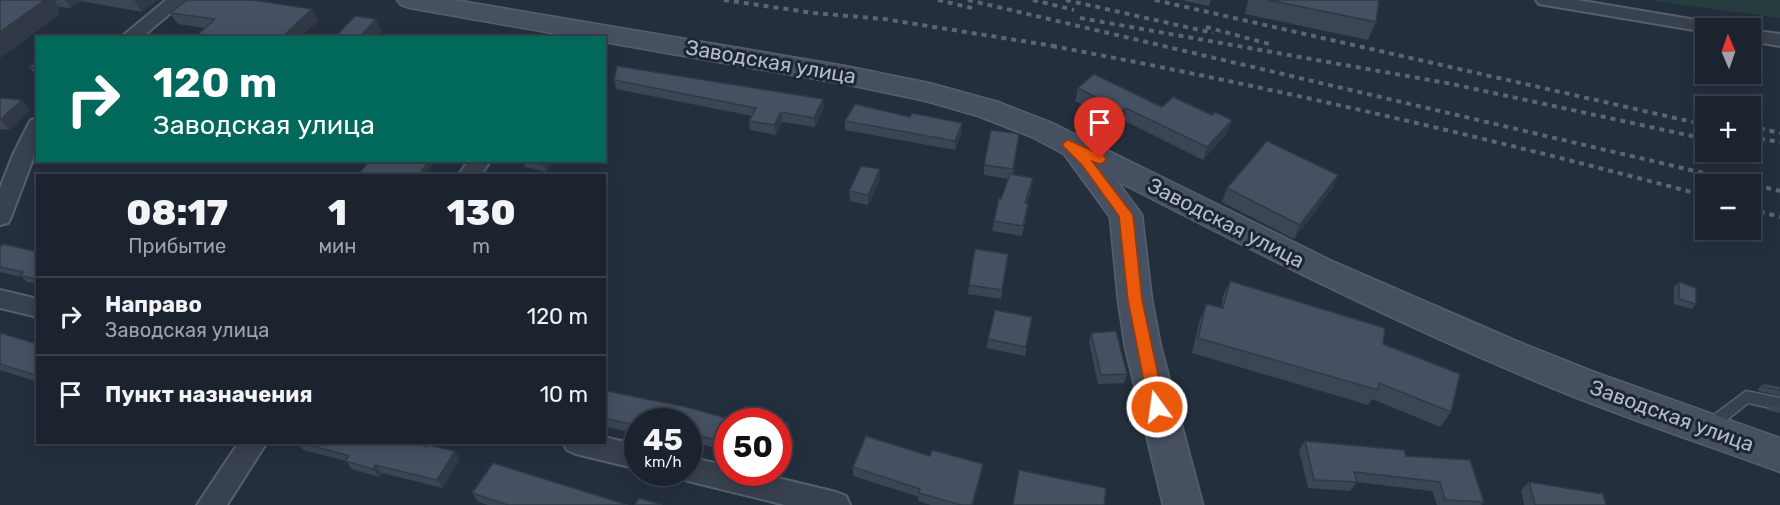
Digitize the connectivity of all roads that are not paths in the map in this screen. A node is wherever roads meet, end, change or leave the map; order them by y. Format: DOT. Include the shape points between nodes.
graph roads {
  1 [pos="177,0"];
  2 [pos="410,0"];
  3 [pos="1545,0"];
  4 [pos="1695,25"];
  5 [pos="587,34"];
  6 [pos="132,36"];
  7 [pos="606,37"];
  8 [pos="1761,37"];
  9 [pos="1780,40"];
  10 [pos="36,129"];
  11 [pos="1068,144"];
  12 [pos="479,162"];
  13 [pos="470,174"];
  14 [pos="1181,201"];
  15 [pos="1126,215"];
  16 [pos="0,217"];
  17 [pos="0,299"];
  18 [pos="36,308"];
  19 [pos="1780,404"];
  20 [pos="1705,429"];
  21 [pos="253,444"];
  22 [pos="584,444"];
  23 [pos="624,454"];
  24 [pos="1780,455"];
  25 [pos="702,473"];
  26 [pos="211,505"];
  27 [pos="836,505"];
  28 [pos="1183,505"];
  1 -- 6 [label="street"];
  2 -- 5 [label="main road, Заводская улица"];
  3 -- 4 [label="street"];
  7 -- 11 [label="main road, Заводская улица" via="929,92 988,109"];
  8 -- 9 [label="street"];
  10 -- 16 [label="street"];
  11 -- 14 [label="main road, Заводская улица"];
  11 -- 15 [label="main road"];
  12 -- 13 [label="street"];
  14 -- 15 [label="main road"];
  14 -- 20 [label="main road, Заводская улица" via="1322,271 1501,350"];
  15 -- 28 [label="main road" via="1143,346"];
  17 -- 18 [label="street"];
  19 -- 20 [label="lane" via="1746,398"];
  20 -- 24 [label="main road, Заводская улица"];
  21 -- 26 [label="street"];
  22 -- 23 [label="street"];
  25 -- 27 [label="street"];
}
